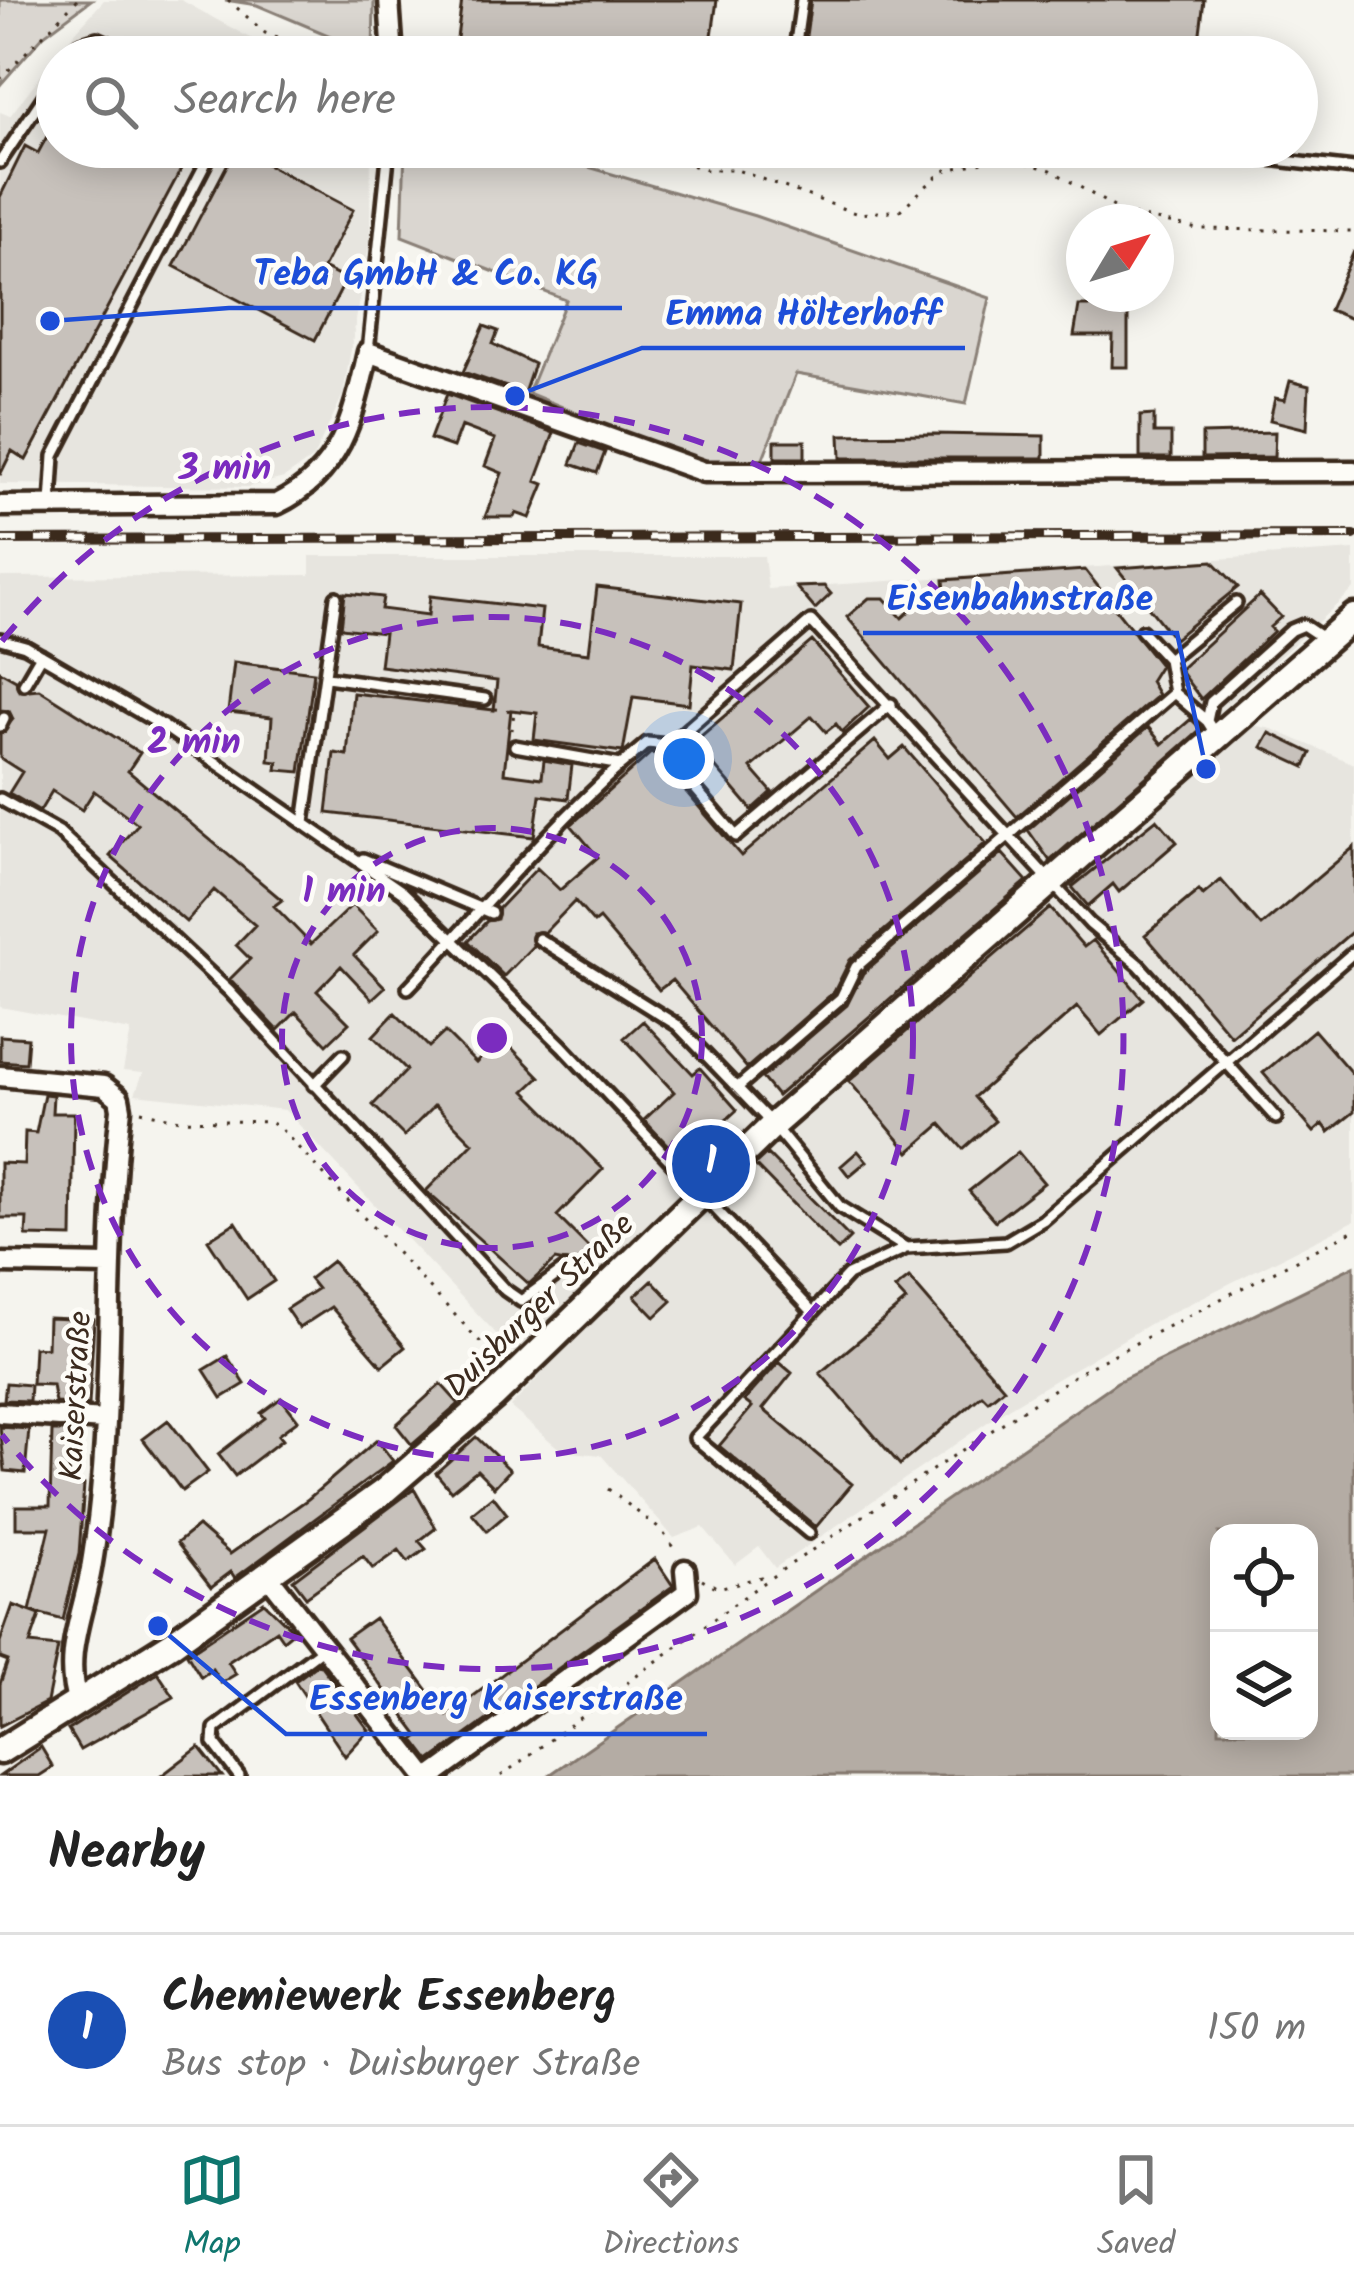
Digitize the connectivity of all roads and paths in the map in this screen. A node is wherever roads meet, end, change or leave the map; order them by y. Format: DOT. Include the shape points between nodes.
graph roads {
  1 [pos="77,0"];
  2 [pos="228,0"];
  3 [pos="389,0"];
  4 [pos="802,0"];
  5 [pos="42,36"];
  6 [pos="272,36"];
  7 [pos="392,36"];
  8 [pos="797,36"];
  9 [pos="36,42"];
  10 [pos="0,79"];
  11 [pos="36,108"];
  12 [pos="0,162"];
  13 [pos="1318,165"];
  14 [pos="203,168"];
  15 [pos="386,168"];
  16 [pos="700,168"];
  17 [pos="958,168"];
  18 [pos="1043,168"];
  19 [pos="1354,169"];
  20 [pos="1354,231"];
  21 [pos="368,352"];
  22 [pos="1354,470"];
  23 [pos="0,506"];
  24 [pos="51,507"];
  25 [pos="336,597"];
  26 [pos="1235,603"];
  27 [pos="1354,617"];
  28 [pos="1142,631"];
  29 [pos="0,639"];
  30 [pos="40,655"];
  31 [pos="1168,659"];
  32 [pos="327,677"];
  33 [pos="24,684"];
  34 [pos="1174,693"];
  35 [pos="485,699"];
  36 [pos="891,704"];
  37 [pos="1213,730"];
  38 [pos="657,744"];
  39 [pos="515,746"];
  40 [pos="621,765"];
  41 [pos="0,799"];
  42 [pos="304,823"];
  43 [pos="1010,834"];
  44 [pos="344,851"];
  45 [pos="1054,883"];
  46 [pos="486,911"];
  47 [pos="539,939"];
  48 [pos="453,940"];
  49 [pos="1354,952"];
  50 [pos="408,988"];
  51 [pos="343,1055"];
  52 [pos="1225,1061"];
  53 [pos="0,1076"];
  54 [pos="314,1084"];
  55 [pos="738,1087"];
  56 [pos="121,1109"];
  57 [pos="1276,1118"];
  58 [pos="773,1125"];
  59 [pos="702,1192"];
  60 [pos="1354,1230"];
  61 [pos="906,1248"];
  62 [pos="0,1263"];
  63 [pos="108,1265"];
  64 [pos="565,1269"];
  65 [pos="812,1311"];
  66 [pos="514,1376"];
  67 [pos="0,1413"];
  68 [pos="104,1420"];
  69 [pos="608,1489"];
  70 [pos="809,1533"];
  71 [pos="685,1570"];
  72 [pos="269,1577"];
  73 [pos="764,1582"];
  74 [pos="718,1588"];
  75 [pos="326,1646"];
  76 [pos="78,1703"];
  77 [pos="2,1749"];
  78 [pos="239,1776"];
  79 [pos="429,1776"];
  80 [pos="501,1776"];
  1 -- 5 [label="path"];
  2 -- 6 [label="path"];
  3 -- 7 [label="street"];
  4 -- 8 [label="lane"];
  9 -- 10 [label="path"];
  11 -- 12 [label="lane"];
  13 -- 19 [label="lane"];
  14 -- 24 [label="lane" via="54,456"];
  15 -- 21 [label="lane"];
  16 -- 17 [label="path" via="737,170 858,214 900,210"];
  18 -- 20 [label="path" via="1124,213 1197,229"];
  21 -- 22 [label="street" via="704,472"];
  21 -- 24 [label="street" via="352,421 331,464 277,504"];
  23 -- 24 [label="street"];
  25 -- 32 [label="lane"];
  26 -- 31 [label="lane"];
  27 -- 37 [label="main road, Duisburger Straße"];
  28 -- 31 [label="lane"];
  29 -- 30 [label="lane"];
  30 -- 33 [label="lane"];
  30 -- 42 [label="lane" via="163,726"];
  31 -- 34 [label="lane"];
  32 -- 35 [label="lane"];
  32 -- 42 [label="lane"];
  34 -- 37 [label="lane"];
  34 -- 43 [label="lane"];
  35 -- 39 [label="path" via="484,708 514,711"];
  36 -- 38 [label="lane" via="811,621 669,745"];
  36 -- 38 [label="lane" via="736,836"];
  36 -- 43 [label="lane"];
  37 -- 45 [label="main road, Duisburger Straße"];
  38 -- 40 [label="lane"];
  39 -- 40 [label="lane"];
  40 -- 46 [label="lane" via="560,818"];
  41 -- 54 [label="lane" via="59,832 230,991"];
  42 -- 44 [label="lane"];
  43 -- 45 [label="lane"];
  43 -- 55 [label="lane" via="856,968 841,998"];
  44 -- 46 [label="lane"];
  44 -- 48 [label="lane" via="404,892"];
  45 -- 52 [label="lane"];
  45 -- 58 [label="main road, Duisburger Straße"];
  46 -- 48 [label="lane"];
  47 -- 55 [label="lane" via="676,1025"];
  48 -- 50 [label="lane"];
  48 -- 59 [label="lane"];
  49 -- 52 [label="lane"];
  51 -- 54 [label="lane"];
  52 -- 57 [label="lane"];
  52 -- 61 [label="lane" via="1043,1220 1006,1242"];
  53 -- 56 [label="street" via="112,1090"];
  54 -- 64 [label="lane" via="505,1290 520,1301"];
  55 -- 58 [label="lane"];
  56 -- 63 [label="street, Kaiserstraße"];
  56 -- 66 [label="path" via="280,1127"];
  58 -- 59 [label="main road, Duisburger Straße"];
  58 -- 61 [label="lane" via="840,1207"];
  59 -- 65 [label="lane"];
  59 -- 66 [label="main road, Duisburger Straße"];
  60 -- 73 [label="path" via="1078,1372"];
  61 -- 65 [label="lane" via="848,1275"];
  62 -- 63 [label="street"];
  63 -- 68 [label="street, Kaiserstraße"];
  65 -- 70 [label="lane" via="695,1438"];
  66 -- 72 [label="main road, Duisburger Straße" via="383,1492"];
  67 -- 68 [label="street"];
  68 -- 76 [label="street, Kaiserstraße" via="98,1526 70,1663"];
  69 -- 71 [label="path" via="662,1531"];
  71 -- 79 [label="street" via="687,1592"];
  72 -- 75 [label="street"];
  72 -- 76 [label="main road, Duisburger Straße"];
  73 -- 74 [label="path"];
  73 -- 80 [label="path"];
  75 -- 78 [label="lane" via="215,1729 214,1743"];
  75 -- 79 [label="street"];
  76 -- 77 [label="main road, Duisburger Straße"];
}
